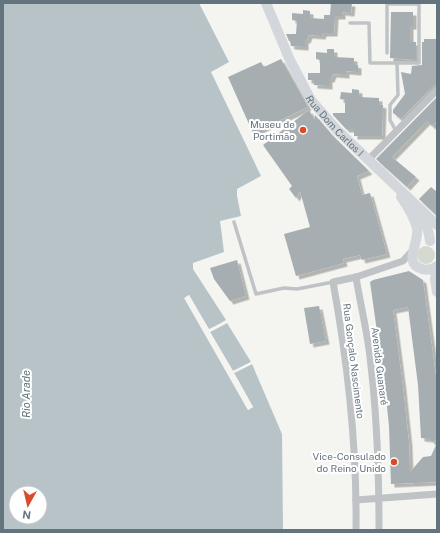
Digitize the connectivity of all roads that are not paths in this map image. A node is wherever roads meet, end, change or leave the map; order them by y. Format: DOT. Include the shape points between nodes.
graph roads {
  1 [pos="266,3"];
  2 [pos="350,23"];
  3 [pos="387,53"];
  4 [pos="397,63"];
  5 [pos="437,90"];
  6 [pos="396,131"];
  7 [pos="368,160"];
  8 [pos="388,180"];
  9 [pos="408,199"];
  10 [pos="234,222"];
  11 [pos="437,225"];
  12 [pos="433,243"];
  13 [pos="414,248"];
  14 [pos="437,267"];
  15 [pos="356,277"];
  16 [pos="333,282"];
  17 [pos="437,292"];
  18 [pos="437,494"];
  19 [pos="379,497"];
  20 [pos="356,500"];
  21 [pos="356,530"];
  22 [pos="379,530"];
  1 -- 7 [label="street, Rua Dom Carlos I" via="289,58 311,100"];
  2 -- 4 [label="lane" via="369,23 370,63"];
  3 -- 4 [label="lane" via="387,4 419,4 418,63"];
  4 -- 6 [label="lane" via="398,95 390,105 390,120"];
  5 -- 6 [label="street"];
  6 -- 7 [label="street"];
  7 -- 8 [label="street, Rua Dom Carlos I"];
  8 -- 9 [label="street, Rua Dom Carlos I"];
  8 -- 13 [label="street" via="408,206 414,219 417,229"];
  9 -- 11 [label="street, Rua Dom Carlos I"];
  9 -- 12 [label="street" via="426,222"];
  10 -- 16 [label="lane" via="256,294"];
  12 -- 13 [label="street" via="420,242"];
  13 -- 14 [label="street" via="412,260 418,267 427,270"];
  13 -- 15 [label="street" via="403,261"];
  14 -- 17 [label="street"];
  15 -- 16 [label="street"];
  15 -- 19 [label="street, Avenida Guanaré" via="370,357 376,418"];
  16 -- 20 [label="street, Rua Gonçalo Nascimento" via="343,336 350,398"];
  18 -- 19 [label="street"];
  19 -- 20 [label="street"];
  19 -- 22 [label="street, Avenida Guanaré"];
  20 -- 21 [label="street, Rua Gonçalo Nascimento"];
}
